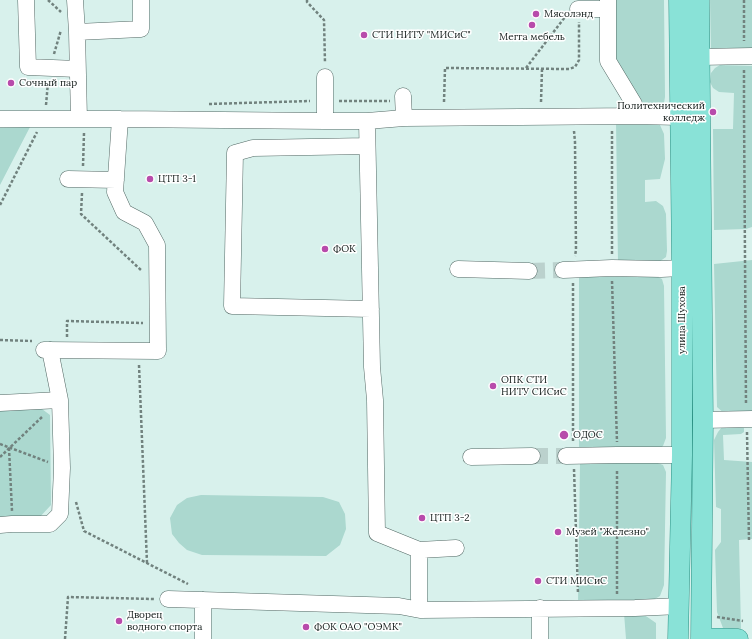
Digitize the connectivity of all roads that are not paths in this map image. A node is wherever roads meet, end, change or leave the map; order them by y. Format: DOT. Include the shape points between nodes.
graph roads {
  1 [pos="26,0"];
  2 [pos="75,0"];
  3 [pos="141,0"];
  4 [pos="679,0"];
  5 [pos="700,0"];
  6 [pos="608,4"];
  7 [pos="574,11"];
  8 [pos="77,32"];
  9 [pos="748,56"];
  10 [pos="700,57"];
  11 [pos="77,69"];
  12 [pos="325,77"];
  13 [pos="403,99"];
  14 [pos="636,116"];
  15 [pos="680,117"];
  16 [pos="404,118"];
  17 [pos="0,119"];
  18 [pos="79,119"];
  19 [pos="120,119"];
  20 [pos="325,121"];
  21 [pos="367,121"];
  22 [pos="367,146"];
  23 [pos="68,179"];
  24 [pos="116,180"];
  25 [pos="682,268"];
  26 [pos="458,269"];
  27 [pos="568,270"];
  28 [pos="529,271"];
  29 [pos="371,309"];
  30 [pos="60,400"];
  31 [pos="0,402"];
  32 [pos="749,419"];
  33 [pos="704,420"];
  34 [pos="682,455"];
  35 [pos="532,456"];
  36 [pos="570,456"];
  37 [pos="471,457"];
  38 [pos="6,525"];
  39 [pos="456,548"];
  40 [pos="419,550"];
  41 [pos="168,599"];
  42 [pos="203,600"];
  43 [pos="680,606"];
  44 [pos="540,608"];
  45 [pos="420,610"];
  46 [pos="740,630"];
  47 [pos="204,639"];
  48 [pos="540,639"];
  49 [pos="678,639"];
  50 [pos="701,639"];
  1 -- 11 [label="lane" via="28,67"];
  2 -- 8 [label="lane"];
  3 -- 8 [label="lane" via="141,29"];
  4 -- 15 [label="main road, улица Шухова"];
  5 -- 10 [label="main road, улица Шухова"];
  6 -- 7 [label="lane"];
  6 -- 14 [label="lane" via="608,61 634,104"];
  8 -- 11 [label="lane"];
  9 -- 10 [label="lane"];
  10 -- 33 [label="main road, улица Шухова"];
  11 -- 18 [label="lane"];
  12 -- 20 [label="lane"];
  13 -- 16 [label="lane"];
  14 -- 15 [label="lane"];
  14 -- 16 [label="lane"];
  15 -- 25 [label="main road, улица Шухова"];
  16 -- 21 [label="lane"];
  17 -- 18 [label="lane"];
  18 -- 19 [label="lane"];
  19 -- 20 [label="lane"];
  19 -- 24 [label="lane"];
  20 -- 21 [label="lane"];
  21 -- 22 [label="lane"];
  22 -- 29 [label="lane"];
  22 -- 29 [label="lane" via="254,148 235,153 232,306"];
  23 -- 24 [label="lane"];
  24 -- 30 [label="lane" via="115,192 124,212 145,223 157,245 158,351 44,347"];
  25 -- 27 [label="lane"];
  25 -- 34 [label="main road, улица Шухова"];
  26 -- 28 [label="lane"];
  29 -- 40 [label="lane" via="377,534"];
  30 -- 31 [label="lane"];
  30 -- 38 [label="lane" via="60,514 50,524"];
  32 -- 33 [label="lane"];
  33 -- 50 [label="main road, улица Шухова"];
  34 -- 36 [label="lane"];
  34 -- 43 [label="main road, улица Шухова"];
  35 -- 37 [label="lane"];
  39 -- 40 [label="lane"];
  40 -- 45 [label="lane"];
  41 -- 42 [label="lane"];
  42 -- 45 [label="lane" via="399,606"];
  42 -- 47 [label="lane"];
  43 -- 44 [label="lane"];
  43 -- 49 [label="main road, улица Шухова"];
  44 -- 45 [label="lane"];
  44 -- 48 [label="lane"];
  46 -- 50 [label="main road"];
}
